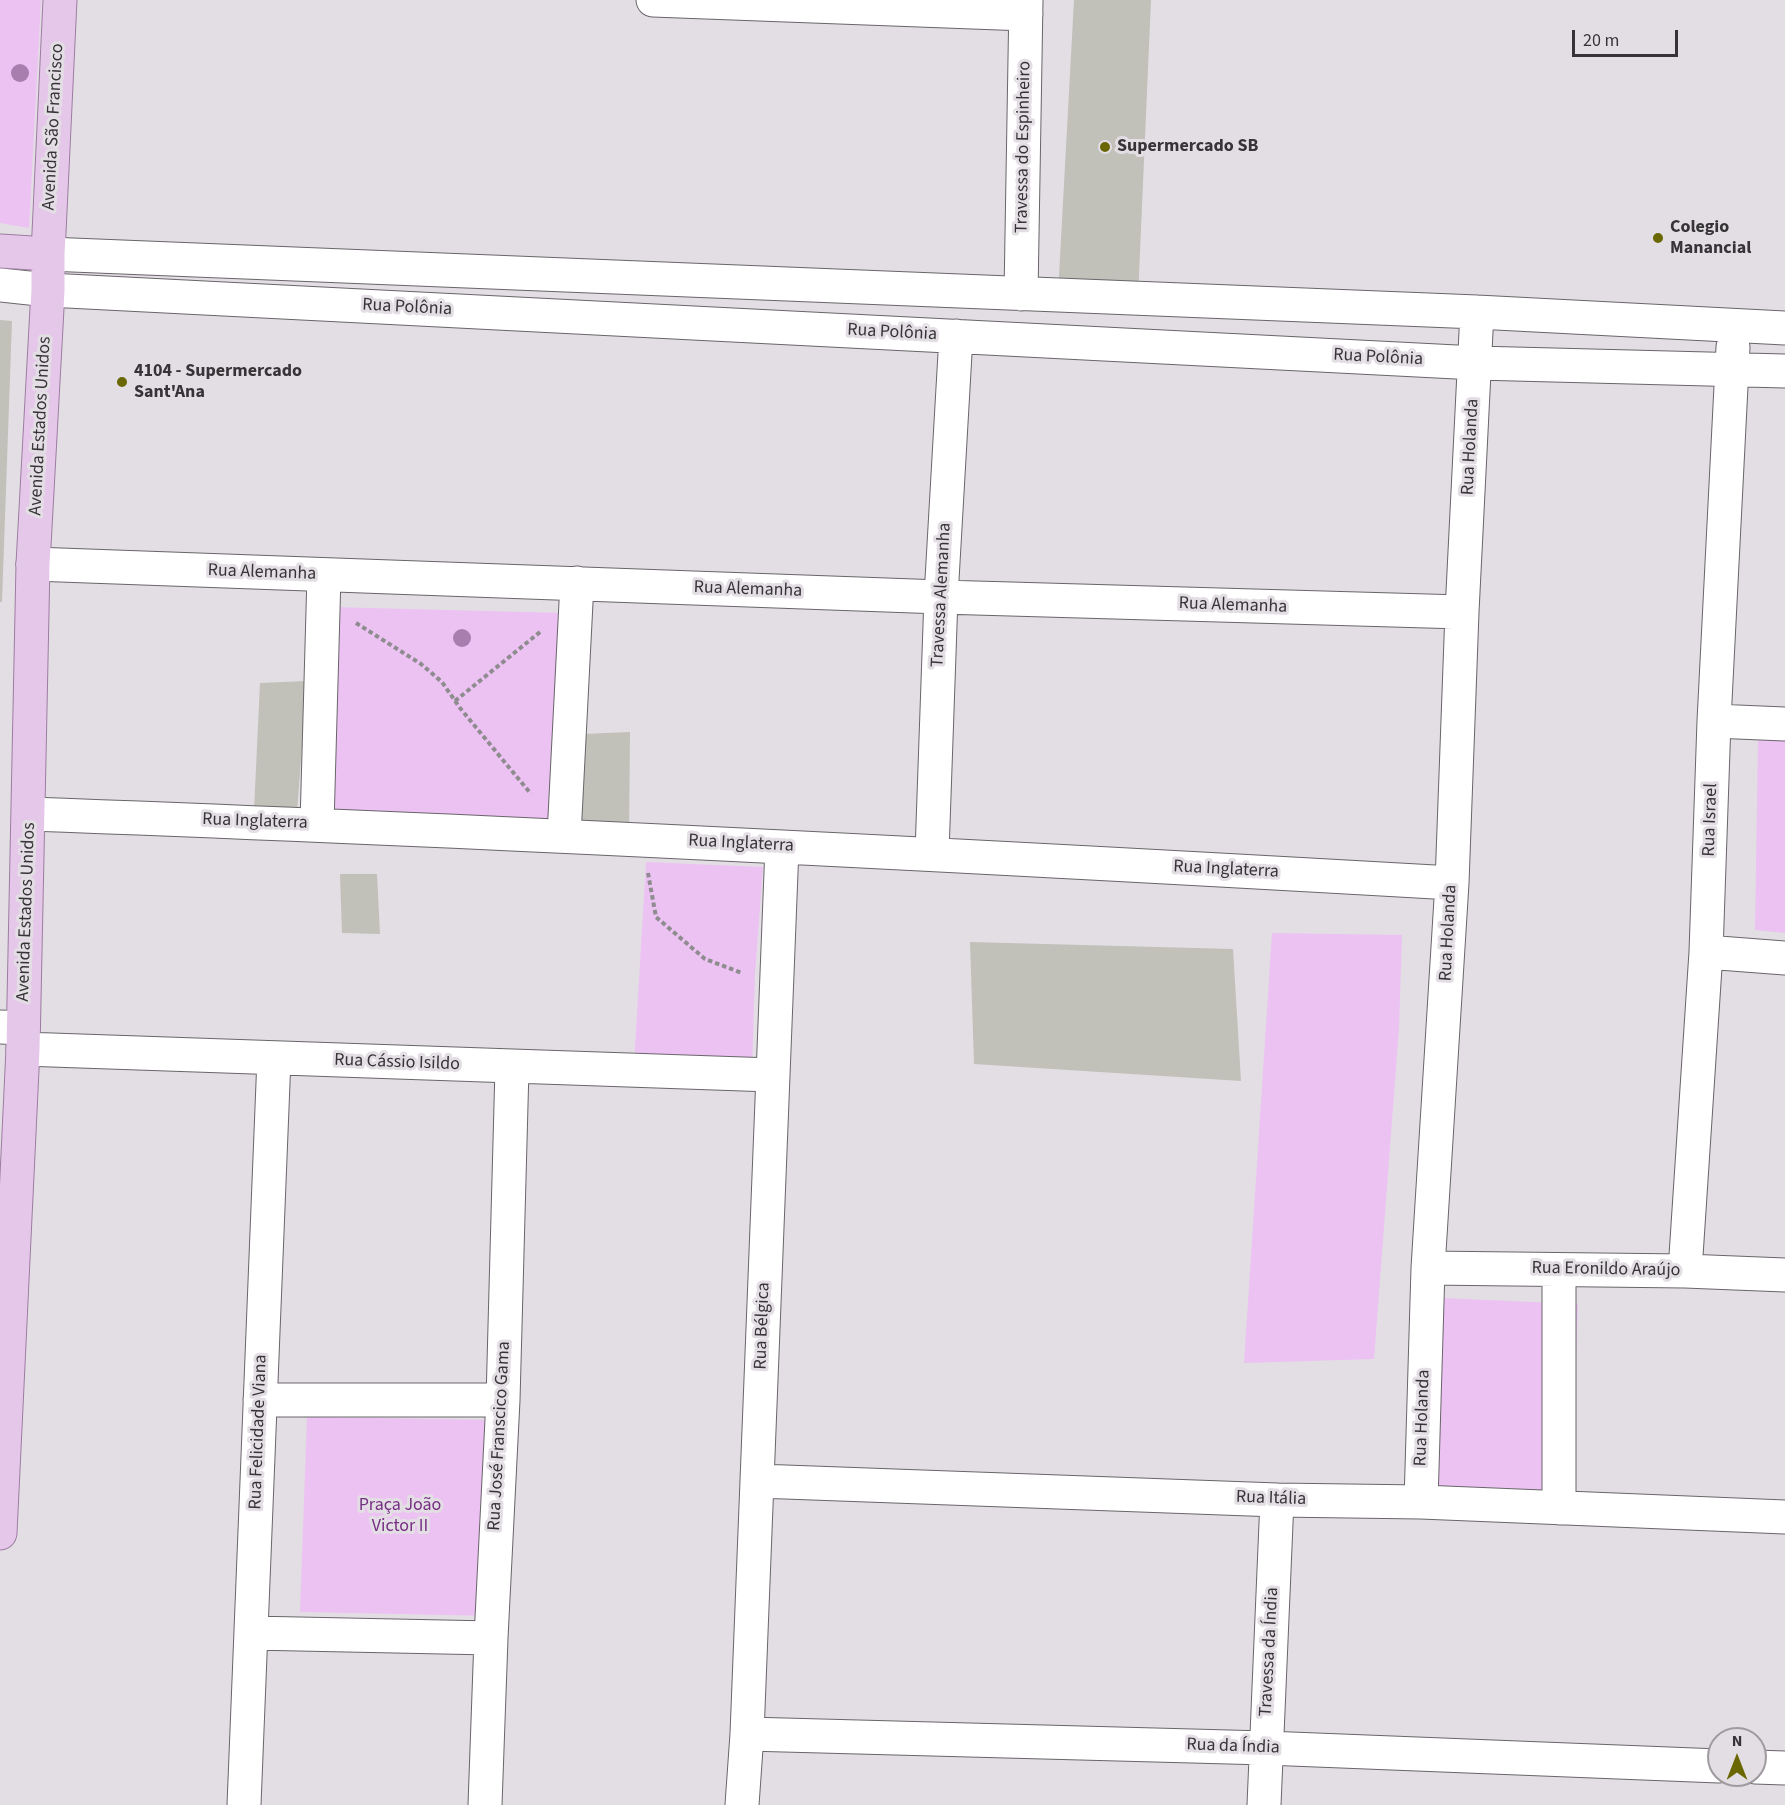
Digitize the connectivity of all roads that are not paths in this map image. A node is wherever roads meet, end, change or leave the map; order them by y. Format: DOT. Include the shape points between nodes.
graph roads {
  1 [pos="60,0"];
  2 [pos="653,0"];
  3 [pos="1026,7"];
  4 [pos="0,251"];
  5 [pos="48,254"];
  6 [pos="0,285"];
  7 [pos="48,290"];
  8 [pos="1021,294"];
  9 [pos="1477,312"];
  10 [pos="1736,325"];
  11 [pos="1785,328"];
  12 [pos="956,336"];
  13 [pos="1476,363"];
  14 [pos="1731,370"];
  15 [pos="1785,372"];
  16 [pos="33,564"];
  17 [pos="577,583"];
  18 [pos="324,591"];
  19 [pos="941,597"];
  20 [pos="1462,612"];
  21 [pos="1714,721"];
  22 [pos="1785,724"];
  23 [pos="29,814"];
  24 [pos="317,824"];
  25 [pos="564,836"];
  26 [pos="782,847"];
  27 [pos="932,853"];
  28 [pos="1452,883"];
  29 [pos="1706,952"];
  30 [pos="1785,958"];
  31 [pos="15,1035"];
  32 [pos="274,1058"];
  33 [pos="512,1068"];
  34 [pos="772,1075"];
  35 [pos="1428,1269"];
  36 [pos="1559,1270"];
  37 [pos="1685,1271"];
  38 [pos="1785,1275"];
  39 [pos="260,1400"];
  40 [pos="503,1400"];
  41 [pos="758,1480"];
  42 [pos="1277,1500"];
  43 [pos="1421,1502"];
  44 [pos="1559,1508"];
  45 [pos="1785,1517"];
  46 [pos="0,1533"];
  47 [pos="251,1634"];
  48 [pos="491,1638"];
  49 [pos="747,1734"];
  50 [pos="1266,1748"];
  51 [pos="1707,1766"];
  52 [pos="1767,1767"];
  53 [pos="1785,1768"];
  54 [pos="244,1805"];
  55 [pos="486,1805"];
  56 [pos="742,1805"];
  57 [pos="1263,1805"];
  1 -- 5 [label="main road, Avenida São Francisco"];
  2 -- 3 [label="street"];
  3 -- 8 [label="street, Travessa do Espinheiro"];
  4 -- 5 [label="main road"];
  5 -- 7 [label="main road, Avenida São Francisco"];
  5 -- 8 [label="street"];
  6 -- 7 [label="street, Rua Polônia"];
  7 -- 12 [label="street, Rua Polônia"];
  7 -- 16 [label="main road, Avenida Estados Unidos"];
  8 -- 9 [label="street"];
  9 -- 10 [label="street"];
  9 -- 13 [label="street, Rua Holanda"];
  10 -- 11 [label="street"];
  10 -- 14 [label="street, Rua Israel"];
  12 -- 13 [label="street, Rua Polônia"];
  12 -- 19 [label="street, Travessa Alemanha"];
  13 -- 14 [label="street, Rua Polônia"];
  13 -- 20 [label="street, Rua Holanda"];
  14 -- 15 [label="street, Rua Polônia"];
  14 -- 21 [label="street, Rua Israel"];
  16 -- 18 [label="street, Rua Alemanha"];
  16 -- 23 [label="main road, Avenida Estados Unidos"];
  17 -- 18 [label="street, Rua Alemanha"];
  17 -- 19 [label="street, Rua Alemanha"];
  17 -- 25 [label="street"];
  18 -- 24 [label="street"];
  19 -- 20 [label="street, Rua Alemanha"];
  19 -- 27 [label="street, Travessa Alemanha"];
  20 -- 28 [label="street, Rua Holanda"];
  21 -- 22 [label="street"];
  21 -- 29 [label="street, Rua Israel"];
  23 -- 24 [label="street, Rua Inglaterra"];
  23 -- 31 [label="main road, Avenida Estados Unidos"];
  24 -- 25 [label="street, Rua Inglaterra"];
  25 -- 26 [label="street, Rua Inglaterra"];
  26 -- 27 [label="street, Rua Inglaterra"];
  26 -- 34 [label="street, Rua Bélgica"];
  27 -- 28 [label="street, Rua Inglaterra"];
  28 -- 35 [label="street, Rua Holanda"];
  29 -- 30 [label="street"];
  29 -- 37 [label="street, Rua Israel"];
  31 -- 32 [label="street, Rua Cássio Isildo"];
  31 -- 46 [label="main road, Avenida Estados Unidos"];
  32 -- 33 [label="street, Rua Cássio Isildo"];
  32 -- 39 [label="street, Rua Felicidade Viana"];
  33 -- 34 [label="street, Rua Cássio Isildo"];
  33 -- 40 [label="street, Rua José Franscico Gama"];
  34 -- 41 [label="street, Rua Bélgica"];
  35 -- 36 [label="street, Rua Eronildo Araújo"];
  35 -- 43 [label="street, Rua Holanda"];
  36 -- 37 [label="street, Rua Eronildo Araújo"];
  36 -- 44 [label="street"];
  37 -- 38 [label="street, Rua Eronildo Araújo"];
  39 -- 40 [label="street"];
  39 -- 47 [label="street, Rua Felicidade Viana"];
  40 -- 48 [label="street, Rua José Franscico Gama"];
  41 -- 42 [label="street, Rua Itália"];
  41 -- 49 [label="street, Rua Bélgica"];
  42 -- 43 [label="street, Rua Itália"];
  42 -- 50 [label="street, Travessa da Índia"];
  43 -- 44 [label="street, Rua Itália"];
  44 -- 45 [label="street, Rua Itália"];
  47 -- 48 [label="street"];
  47 -- 54 [label="street, Rua Felicidade Viana"];
  48 -- 55 [label="street, Rua José Franscico Gama"];
  49 -- 50 [label="street, Rua da Índia"];
  49 -- 56 [label="street, Rua Bélgica"];
  50 -- 51 [label="street, Rua da Índia"];
  50 -- 57 [label="street, Travessa da Índia"];
  52 -- 53 [label="street"];
}
